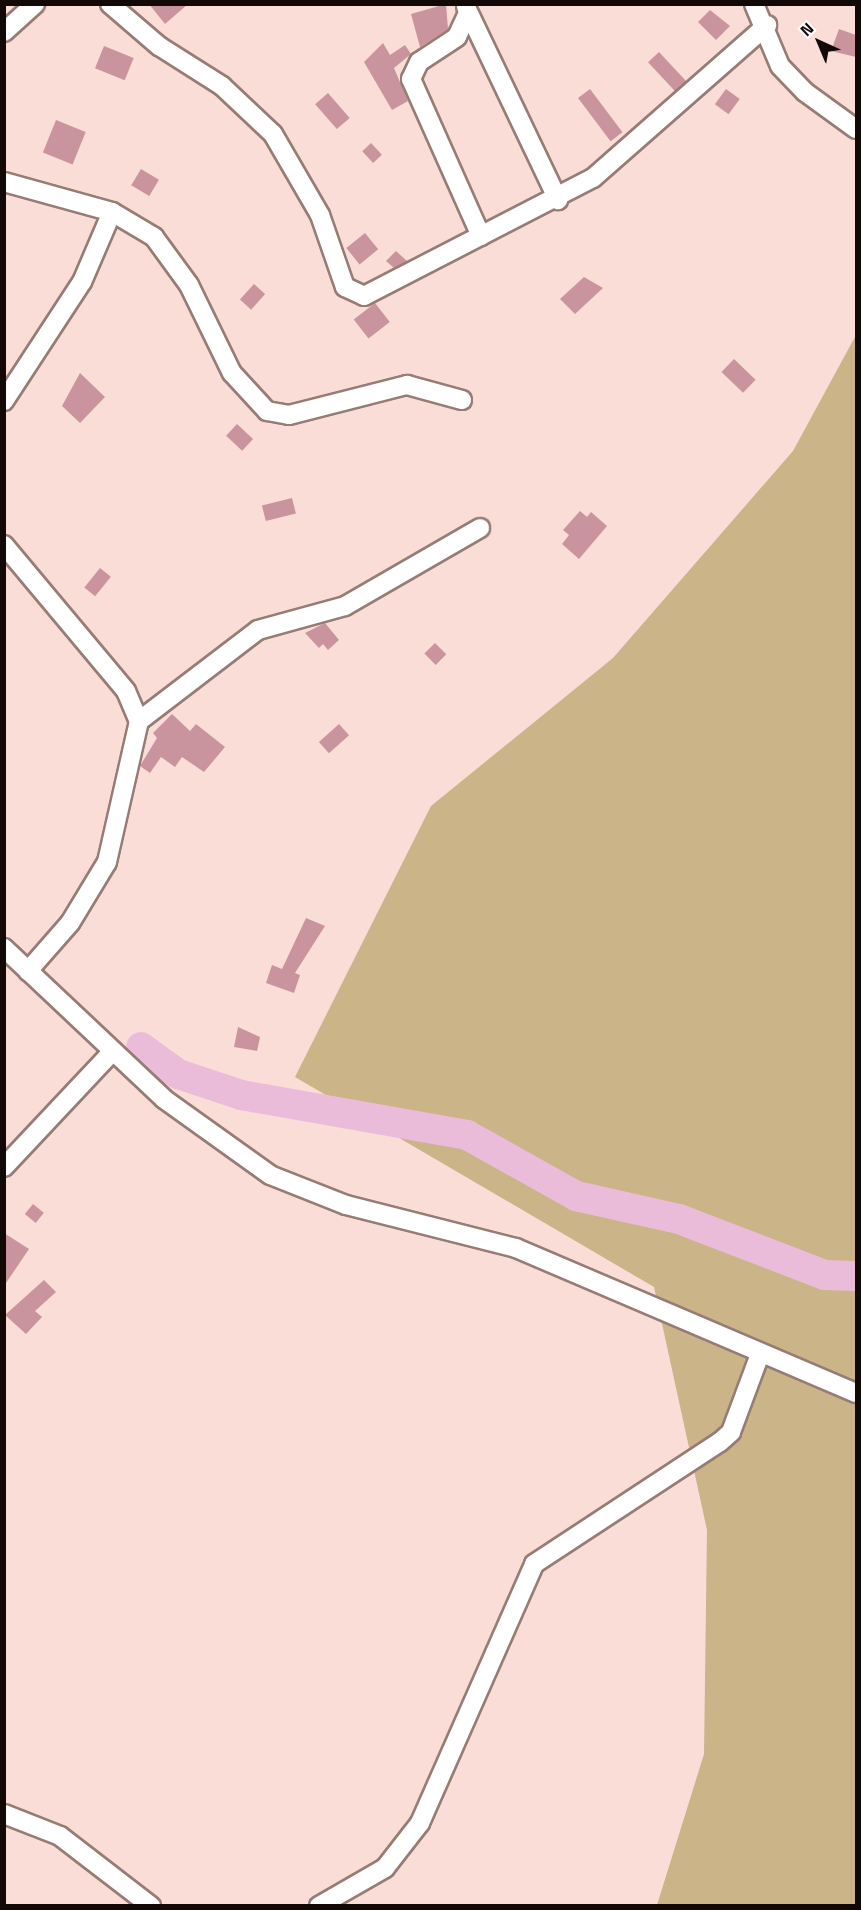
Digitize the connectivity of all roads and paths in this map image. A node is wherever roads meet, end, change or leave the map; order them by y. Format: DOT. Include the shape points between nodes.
graph roads {
  1 [pos="35,4"];
  2 [pos="110,4"];
  3 [pos="754,4"];
  4 [pos="466,9"];
  5 [pos="767,25"];
  6 [pos="4,33"];
  7 [pos="856,129"];
  8 [pos="4,182"];
  9 [pos="558,200"];
  10 [pos="112,212"];
  11 [pos="481,236"];
  12 [pos="462,400"];
  13 [pos="4,401"];
  14 [pos="480,528"];
  15 [pos="4,545"];
  16 [pos="140,721"];
  17 [pos="4,948"];
  18 [pos="28,971"];
  19 [pos="113,1051"];
  20 [pos="4,1167"];
  21 [pos="760,1354"];
  22 [pos="856,1393"];
  23 [pos="4,1814"];
  24 [pos="151,1905"];
  25 [pos="319,1905"];
  1 -- 6 [label="street"];
  2 -- 11 [label="street" via="159,46 222,86 273,134 320,215 350,292 379,292"];
  3 -- 5 [label="street"];
  4 -- 9 [label="street"];
  4 -- 11 [label="street" via="457,37 418,62 411,79"];
  5 -- 7 [label="street" via="780,66 805,93"];
  5 -- 9 [label="street" via="652,131"];
  8 -- 10 [label="street"];
  9 -- 11 [label="street"];
  10 -- 12 [label="street" via="149,234 173,260 232,373 267,411 290,415 407,385"];
  10 -- 13 [label="street" via="82,282"];
  14 -- 16 [label="street" via="345,606 258,630"];
  15 -- 16 [label="street" via="126,691"];
  16 -- 18 [label="street" via="107,862 70,923"];
  17 -- 18 [label="street"];
  18 -- 19 [label="street"];
  19 -- 20 [label="street"];
  19 -- 21 [label="street" via="213,1138 270,1175 346,1204 516,1248"];
  21 -- 22 [label="street"];
  21 -- 25 [label="street" via="731,1432 534,1564 420,1823 385,1868"];
  23 -- 24 [label="street" via="60,1836"];
}
